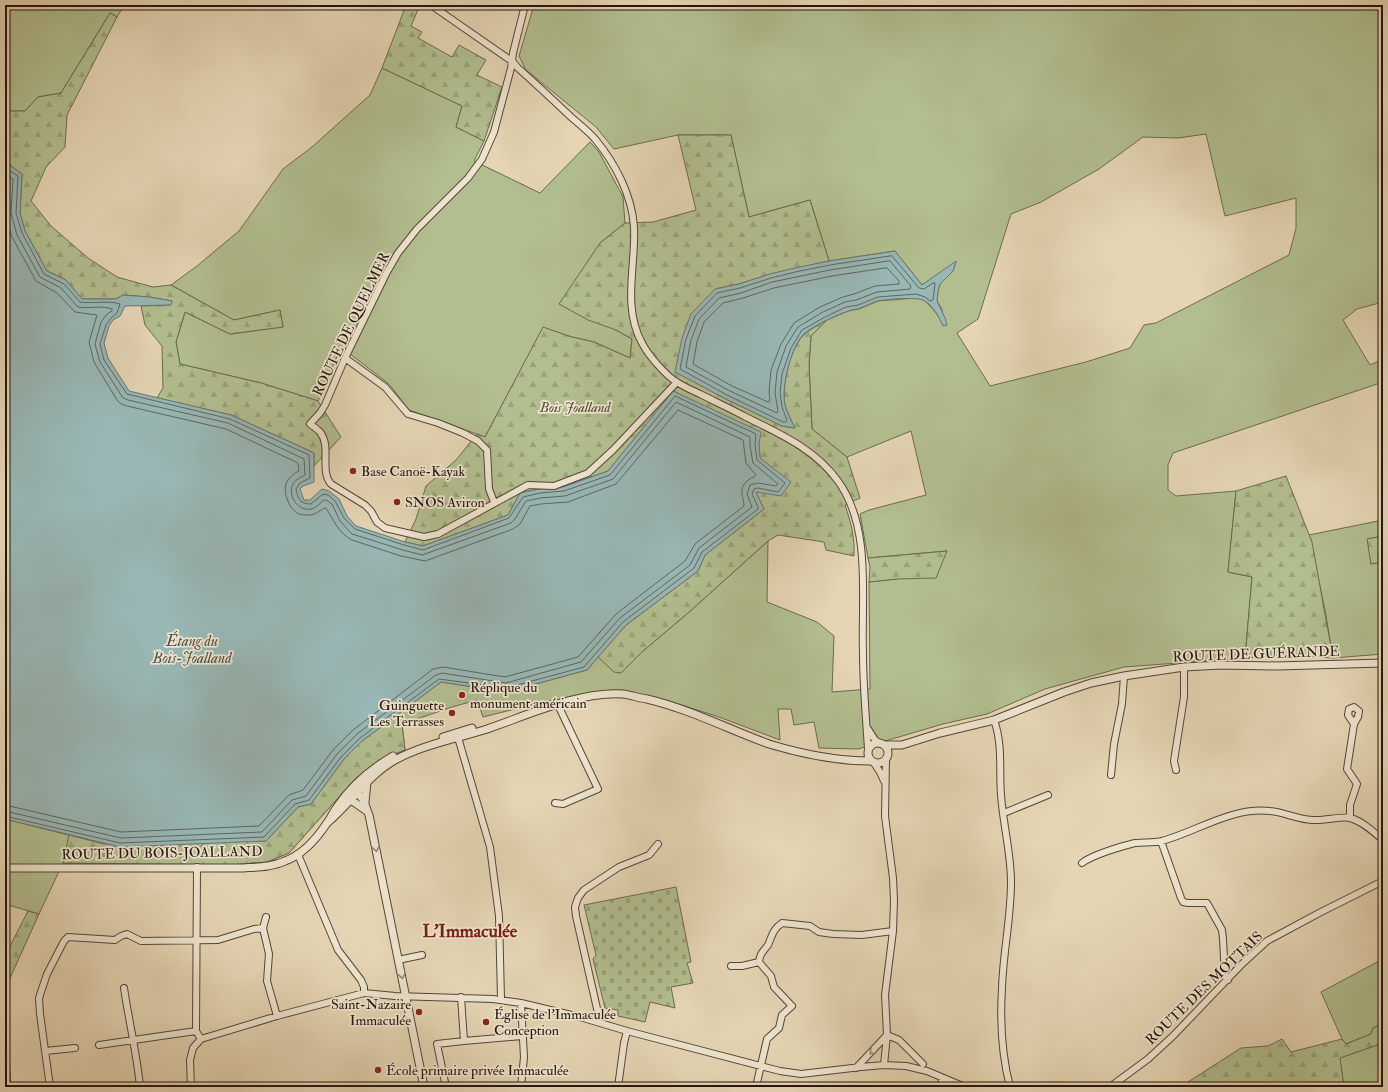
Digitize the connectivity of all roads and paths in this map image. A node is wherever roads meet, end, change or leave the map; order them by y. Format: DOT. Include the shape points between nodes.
graph roads {
  1 [pos="431,5"];
  2 [pos="525,5"];
  3 [pos="513,62"];
  4 [pos="345,358"];
  5 [pos="677,382"];
  6 [pos="494,502"];
  7 [pos="1383,664"];
  8 [pos="1184,667"];
  9 [pos="1124,676"];
  10 [pos="558,705"];
  11 [pos="530,714"];
  12 [pos="994,720"];
  13 [pos="1354,724"];
  14 [pos="866,725"];
  15 [pos="457,735"];
  16 [pos="882,744"];
  17 [pos="902,745"];
  18 [pos="868,750"];
  19 [pos="887,757"];
  20 [pos="844,759"];
  21 [pos="872,762"];
  22 [pos="1176,770"];
  23 [pos="1111,775"];
  24 [pos="366,779"];
  25 [pos="885,783"];
  26 [pos="354,791"];
  27 [pos="1048,795"];
  28 [pos="351,800"];
  29 [pos="366,803"];
  30 [pos="555,803"];
  31 [pos="367,811"];
  32 [pos="1004,813"];
  33 [pos="1350,818"];
  34 [pos="327,823"];
  35 [pos="1383,840"];
  36 [pos="1161,841"];
  37 [pos="658,844"];
  38 [pos="296,855"];
  39 [pos="1082,863"];
  40 [pos="197,867"];
  41 [pos="5,868"];
  42 [pos="1383,882"];
  43 [pos="266,916"];
  44 [pos="124,927"];
  45 [pos="263,928"];
  46 [pos="893,931"];
  47 [pos="127,934"];
  48 [pos="197,940"];
  49 [pos="422,955"];
  50 [pos="398,960"];
  51 [pos="759,962"];
  52 [pos="731,966"];
  53 [pos="1228,980"];
  54 [pos="124,988"];
  55 [pos="364,993"];
  56 [pos="406,996"];
  57 [pos="461,997"];
  58 [pos="501,999"];
  59 [pos="521,1003"];
  60 [pos="277,1016"];
  61 [pos="598,1022"];
  62 [pos="196,1031"];
  63 [pos="627,1031"];
  64 [pos="887,1035"];
  65 [pos="522,1036"];
  66 [pos="201,1038"];
  67 [pos="133,1040"];
  68 [pos="464,1041"];
  69 [pos="99,1045"];
  70 [pos="75,1048"];
  71 [pos="45,1051"];
  72 [pos="923,1064"];
  73 [pos="761,1066"];
  74 [pos="884,1066"];
  75 [pos="856,1068"];
  76 [pos="941,1077"];
  77 [pos="1118,1085"];
  78 [pos="50,1087"];
  79 [pos="140,1087"];
  80 [pos="191,1087"];
  81 [pos="424,1087"];
  82 [pos="446,1087"];
  83 [pos="521,1087"];
  84 [pos="618,1087"];
  85 [pos="756,1087"];
  86 [pos="943,1087"];
  87 [pos="965,1087"];
  88 [pos="1010,1087"];
  89 [pos="1110,1087"];
  1 -- 3 [label="street"];
  2 -- 3 [label="street, ROUTE DE QUELMER"];
  3 -- 4 [label="street, ROUTE DE QUELMER" via="494,132 482,159 468,178 417,229 398,253"];
  3 -- 5 [label="street" via="594,138 618,173 631,206 634,227 632,313 636,329 655,361"];
  4 -- 6 [label="street" via="385,387 408,414 438,423 473,438 482,445 487,450 489,489"];
  4 -- 6 [label="street, ROUTE DE QUELMER" via="325,405 310,424 321,433 327,451 326,476 331,484 365,505 376,522 385,528 424,538 464,521"];
  5 -- 6 [label="street" via="588,473 554,486 528,485"];
  5 -- 14 [label="street" via="806,449 824,465 844,492 855,518 860,539"];
  7 -- 8 [label="street, ROUTE DE GUÉRANDE"];
  8 -- 9 [label="street, ROUTE DE GUÉRANDE"];
  8 -- 22 [label="street" via="1184,697 1174,761"];
  9 -- 12 [label="street, ROUTE DE GUÉRANDE" via="1064,692"];
  9 -- 23 [label="street"];
  10 -- 11 [label="street, ROUTE DU BOIS-JOALLAND"];
  10 -- 20 [label="street, ROUTE DU BOIS-JOALLAND" via="601,694 625,694 673,706 769,744 808,754"];
  10 -- 30 [label="street" via="598,789 563,804"];
  11 -- 15 [label="street, ROUTE DU BOIS-JOALLAND"];
  11 -- 15 [label="street, ROUTE DU BOIS-JOALLAND" via="478,726"];
  12 -- 17 [label="street, ROUTE DE GUÉRANDE"];
  12 -- 32 [label="street" via="1000,742"];
  13 -- 33 [label="street" via="1347,769 1357,784 1350,805"];
  14 -- 16 [label="street" via="870,733"];
  14 -- 18 [label="street"];
  15 -- 24 [label="street, ROUTE DU BOIS-JOALLAND" via="395,760"];
  15 -- 58 [label="street" via="490,847 499,916"];
  16 -- 17 [label="street, ROUTE DE GUÉRANDE"];
  16 -- 18 [label="street" via="872,744"];
  16 -- 19 [label="street" via="888,751"];
  17 -- 19 [label="street, ROUTE DE GUÉRANDE"];
  18 -- 20 [label="street, ROUTE DU BOIS-JOALLAND"];
  18 -- 21 [label="street" via="868,758"];
  19 -- 21 [label="street" via="881,763"];
  19 -- 25 [label="street"];
  20 -- 21 [label="street, ROUTE DU BOIS-JOALLAND"];
  21 -- 25 [label="street"];
  24 -- 26 [label="street, ROUTE DU BOIS-JOALLAND"];
  24 -- 29 [label="street"];
  25 -- 46 [label="street" via="885,816 893,878"];
  26 -- 28 [label="street" via="350,795"];
  26 -- 29 [label="street"];
  26 -- 34 [label="street, ROUTE DU BOIS-JOALLAND" via="337,807"];
  27 -- 32 [label="street"];
  28 -- 31 [label="street"];
  28 -- 34 [label="street, ROUTE DU BOIS-JOALLAND"];
  29 -- 31 [label="street"];
  31 -- 50 [label="street, one-way"];
  32 -- 88 [label="street" via="1011,882 1001,989 1001,1017"];
  33 -- 35 [label="street" via="1366,826"];
  33 -- 36 [label="street" via="1314,820 1270,811 1243,812"];
  34 -- 38 [label="street, ROUTE DU BOIS-JOALLAND"];
  36 -- 39 [label="street" via="1135,843 1100,854"];
  36 -- 53 [label="street" via="1180,898 1188,903 1208,903 1222,930 1225,976"];
  37 -- 61 [label="street" via="649,855 619,866 584,890 578,898 576,916 598,1012"];
  38 -- 40 [label="street, ROUTE DU BOIS-JOALLAND" via="286,861 264,866"];
  38 -- 55 [label="street" via="338,950 361,980"];
  40 -- 41 [label="street, ROUTE DU BOIS-JOALLAND"];
  40 -- 48 [label="street"];
  42 -- 53 [label="street, ROUTE DES MOTTAIS" via="1267,941"];
  43 -- 45 [label="street"];
  44 -- 47 [label="street"];
  45 -- 48 [label="street" via="218,940"];
  45 -- 60 [label="street" via="269,954 267,981"];
  46 -- 51 [label="street" via="862,935 833,934 819,932 810,926 782,923 773,931"];
  46 -- 64 [label="street" via="885,995"];
  47 -- 48 [label="street" via="141,940"];
  47 -- 71 [label="street" via="115,940 68,937 64,941 47,974 39,998"];
  48 -- 62 [label="street"];
  49 -- 50 [label="street"];
  50 -- 56 [label="street, one-way"];
  51 -- 52 [label="street"];
  51 -- 73 [label="street" via="771,976 774,987 792,1006 782,1015 779,1028 767,1039"];
  53 -- 77 [label="street, ROUTE DES MOTTAIS" via="1173,1036"];
  54 -- 67 [label="street"];
  55 -- 56 [label="street"];
  55 -- 60 [label="street"];
  56 -- 57 [label="street"];
  56 -- 81 [label="street"];
  57 -- 58 [label="street"];
  57 -- 68 [label="street"];
  58 -- 59 [label="street"];
  59 -- 61 [label="street"];
  59 -- 65 [label="street"];
  60 -- 66 [label="street"];
  61 -- 63 [label="street"];
  62 -- 66 [label="street"];
  62 -- 67 [label="street"];
  63 -- 73 [label="street"];
  63 -- 84 [label="street"];
  64 -- 72 [label="street" via="899,1040"];
  64 -- 74 [label="street"];
  64 -- 75 [label="street, one-way"];
  65 -- 68 [label="street"];
  65 -- 83 [label="street" via="524,1057"];
  66 -- 80 [label="street" via="193,1048 190,1060"];
  67 -- 69 [label="street"];
  67 -- 79 [label="street"];
  68 -- 82 [label="street" via="436,1044"];
  70 -- 71 [label="street"];
  71 -- 78 [label="street"];
  73 -- 75 [label="street" via="801,1074"];
  73 -- 85 [label="street"];
  74 -- 75 [label="street"];
  74 -- 76 [label="street" via="906,1066"];
  76 -- 86 [label="street"];
  76 -- 87 [label="street"];
  77 -- 89 [label="street, ROUTE DES MOTTAIS"];
}
